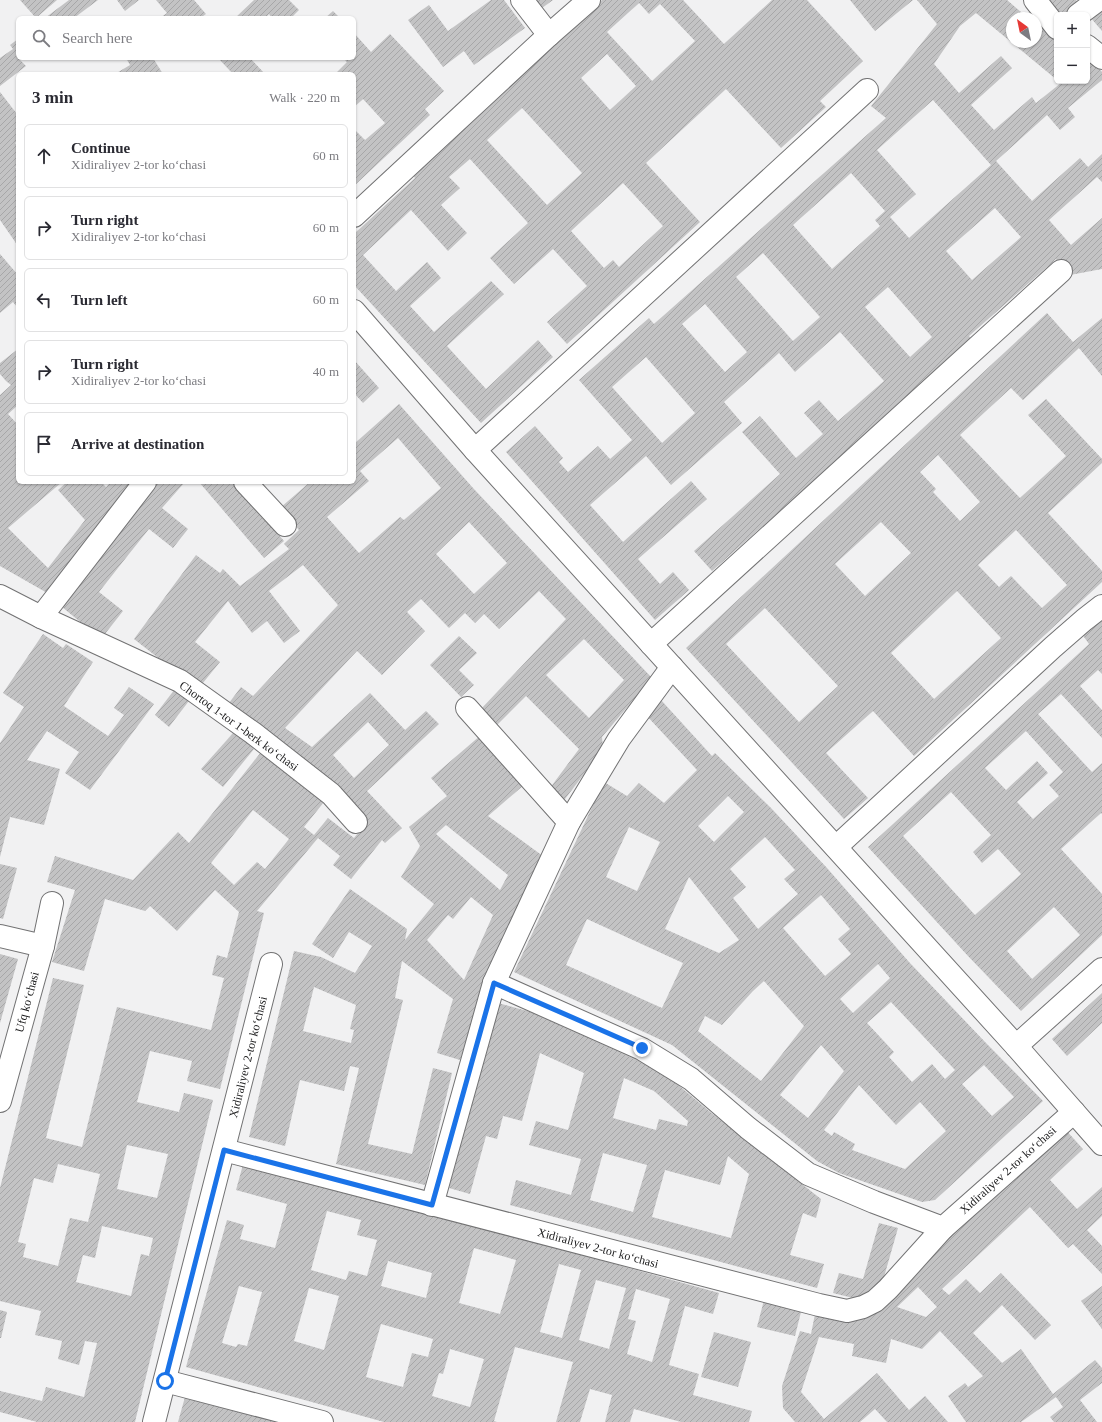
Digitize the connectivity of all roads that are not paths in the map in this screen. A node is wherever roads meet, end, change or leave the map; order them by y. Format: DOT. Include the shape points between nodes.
graph roads {
  1 [pos="522,0"];
  2 [pos="589,0"];
  3 [pos="1035,0"];
  4 [pos="1098,0"];
  5 [pos="1082,12"];
  6 [pos="1054,24"];
  7 [pos="549,35"];
  8 [pos="1090,48"];
  9 [pos="1102,58"];
  10 [pos="868,90"];
  11 [pos="356,214"];
  12 [pos="1061,271"];
  13 [pos="356,313"];
  14 [pos="475,450"];
  15 [pos="143,484"];
  16 [pos="247,484"];
  17 [pos="284,525"];
  18 [pos="0,596"];
  19 [pos="1102,606"];
  20 [pos="41,617"];
  21 [pos="651,644"];
  22 [pos="672,667"];
  23 [pos="467,708"];
  24 [pos="356,822"];
  25 [pos="569,822"];
  26 [pos="836,847"];
  27 [pos="52,903"];
  28 [pos="0,936"];
  29 [pos="43,946"];
  30 [pos="271,964"];
  31 [pos="1102,968"];
  32 [pos="494,983"];
  33 [pos="1016,1046"];
  34 [pos="0,1100"];
  35 [pos="1074,1112"];
  36 [pos="1102,1144"];
  37 [pos="224,1150"];
  38 [pos="432,1205"];
  39 [pos="942,1228"];
  40 [pos="165,1381"];
  41 [pos="154,1422"];
  42 [pos="322,1422"];
  1 -- 7 [label="street"];
  2 -- 7 [label="street"];
  3 -- 6 [label="street"];
  4 -- 5 [label="street"];
  7 -- 11 [label="street"];
  8 -- 9 [label="street"];
  10 -- 14 [label="street"];
  12 -- 21 [label="street"];
  13 -- 14 [label="street"];
  14 -- 21 [label="street"];
  15 -- 20 [label="street"];
  16 -- 17 [label="street"];
  18 -- 20 [label="street, Chortoq 1-tor 1-berk koʻchasi"];
  19 -- 26 [label="street" via="1053,647"];
  20 -- 24 [label="street, Chortoq 1-tor 1-berk koʻchasi" via="180,682 253,733 331,794"];
  21 -- 22 [label="street"];
  22 -- 25 [label="street" via="619,739"];
  22 -- 26 [label="street"];
  23 -- 25 [label="street"];
  25 -- 32 [label="street"];
  26 -- 33 [label="street"];
  27 -- 29 [label="street, Ufq koʻchasi"];
  28 -- 29 [label="street"];
  29 -- 34 [label="street, Ufq koʻchasi"];
  30 -- 37 [label="street, Xidiraliyev 2-tor koʻchasi"];
  31 -- 33 [label="street"];
  32 -- 38 [label="street"];
  32 -- 39 [label="street" via="642,1048 691,1079 748,1128 808,1174"];
  33 -- 35 [label="street"];
  35 -- 36 [label="street"];
  35 -- 39 [label="street, Xidiraliyev 2-tor koʻchasi"];
  37 -- 38 [label="street, Xidiraliyev 2-tor koʻchasi"];
  37 -- 40 [label="street, Xidiraliyev 2-tor koʻchasi"];
  38 -- 39 [label="street, Xidiraliyev 2-tor koʻchasi" via="847,1311 875,1301"];
  40 -- 41 [label="street, Xidiraliyev 2-tor koʻchasi"];
  40 -- 42 [label="street"];
}
